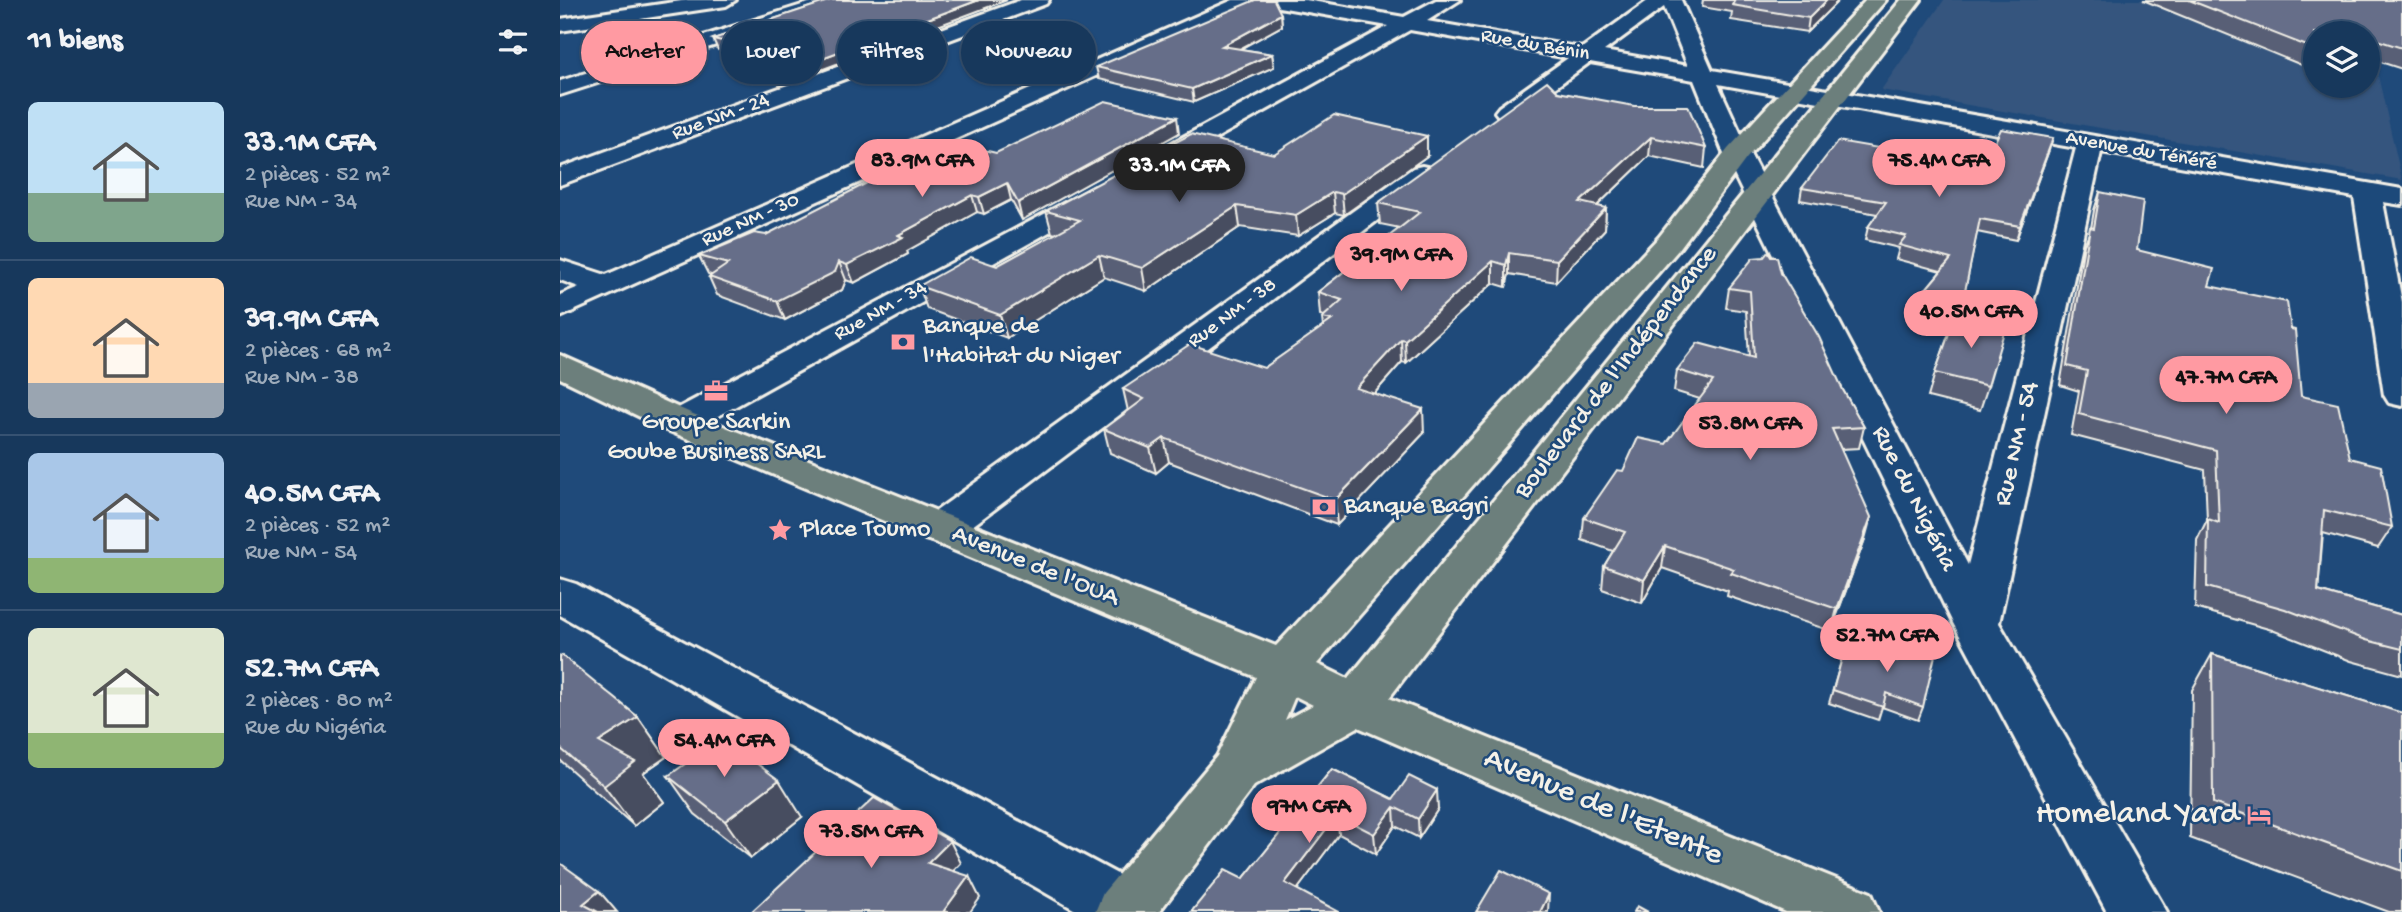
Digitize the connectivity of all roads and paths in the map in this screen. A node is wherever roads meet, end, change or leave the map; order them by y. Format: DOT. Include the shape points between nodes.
graph roads {
  1 [pos="635,0"];
  2 [pos="726,0"];
  3 [pos="838,0"];
  4 [pos="1039,0"];
  5 [pos="1249,0"];
  6 [pos="1273,0"];
  7 [pos="1450,0"];
  8 [pos="1661,0"];
  9 [pos="1671,0"];
  10 [pos="1877,0"];
  11 [pos="1911,0"];
  12 [pos="560,23"];
  13 [pos="1407,23"];
  14 [pos="1585,54"];
  15 [pos="1706,76"];
  16 [pos="560,88"];
  17 [pos="1796,92"];
  18 [pos="1835,99"];
  19 [pos="1485,128"];
  20 [pos="2090,143"];
  21 [pos="1737,153"];
  22 [pos="1440,161"];
  23 [pos="560,177"];
  24 [pos="2367,191"];
  25 [pos="1758,194"];
  26 [pos="2402,197"];
  27 [pos="560,269"];
  28 [pos="606,286"];
  29 [pos="560,307"];
  30 [pos="560,365"];
  31 [pos="2402,395"];
  32 [pos="680,422"];
  33 [pos="940,529"];
  34 [pos="560,595"];
  35 [pos="1976,623"];
  36 [pos="1284,669"];
  37 [pos="1356,705"];
  38 [pos="1236,771"];
  39 [pos="1126,910"];
  40 [pos="1850,912"];
  41 [pos="2138,912"];
  1 -- 12 [label="street"];
  2 -- 12 [label="street"];
  3 -- 16 [label="street"];
  4 -- 23 [label="street, Rue NM - 24"];
  5 -- 28 [label="street, Rue NM - 30"];
  6 -- 13 [label="street, Rue du Bénin"];
  7 -- 13 [label="street, Rue NM - 34"];
  8 -- 14 [label="street"];
  9 -- 15 [label="street, Rue du Nigéria"];
  10 -- 17 [label="main road, Boulevard de l'Indépendance"];
  11 -- 18 [label="main road, Boulevard de l'Indépendance"];
  13 -- 14 [label="street, Rue du Bénin"];
  13 -- 32 [label="street, Rue NM - 34"];
  14 -- 15 [label="street, Rue du Bénin"];
  14 -- 19 [label="street"];
  15 -- 17 [label="street, Rue du Bénin"];
  15 -- 21 [label="street, Rue du Nigéria"];
  17 -- 18 [label="street, Avenue du Ténéré"];
  17 -- 21 [label="main road, Boulevard de l'Indépendance"];
  18 -- 20 [label="street, Avenue du Ténéré"];
  18 -- 25 [label="main road, Boulevard de l'Indépendance"];
  20 -- 24 [label="street, Avenue du Ténéré"];
  20 -- 35 [label="street, Rue NM - 54"];
  21 -- 25 [label="street, Rue du Nigéria"];
  21 -- 36 [label="main road, Boulevard de l'Indépendance" via="1669,243"];
  22 -- 33 [label="street, Rue NM - 38"];
  24 -- 26 [label="street, Avenue du Ténéré"];
  24 -- 31 [label="street"];
  25 -- 35 [label="street, Rue du Nigéria"];
  25 -- 37 [label="main road, Boulevard de l'Indépendance"];
  27 -- 28 [label="street"];
  28 -- 29 [label="street, Rue NM - 30"];
  30 -- 32 [label="main road, Avenue de l'OUA"];
  32 -- 33 [label="main road, Avenue de l'OUA"];
  33 -- 36 [label="main road, Avenue de l'OUA"];
  34 -- 39 [label="street"];
  35 -- 41 [label="street, Rue du Nigéria"];
  36 -- 37 [label="main road, Avenue de l'OUA"];
  36 -- 38 [label="main road, Boulevard de l'Indépendance"];
  37 -- 38 [label="main road, Boulevard de l'Indépendance"];
  37 -- 40 [label="main road, Avenue de l'Etente"];
  38 -- 39 [label="main road, Boulevard de l'Indépendance"];
}
